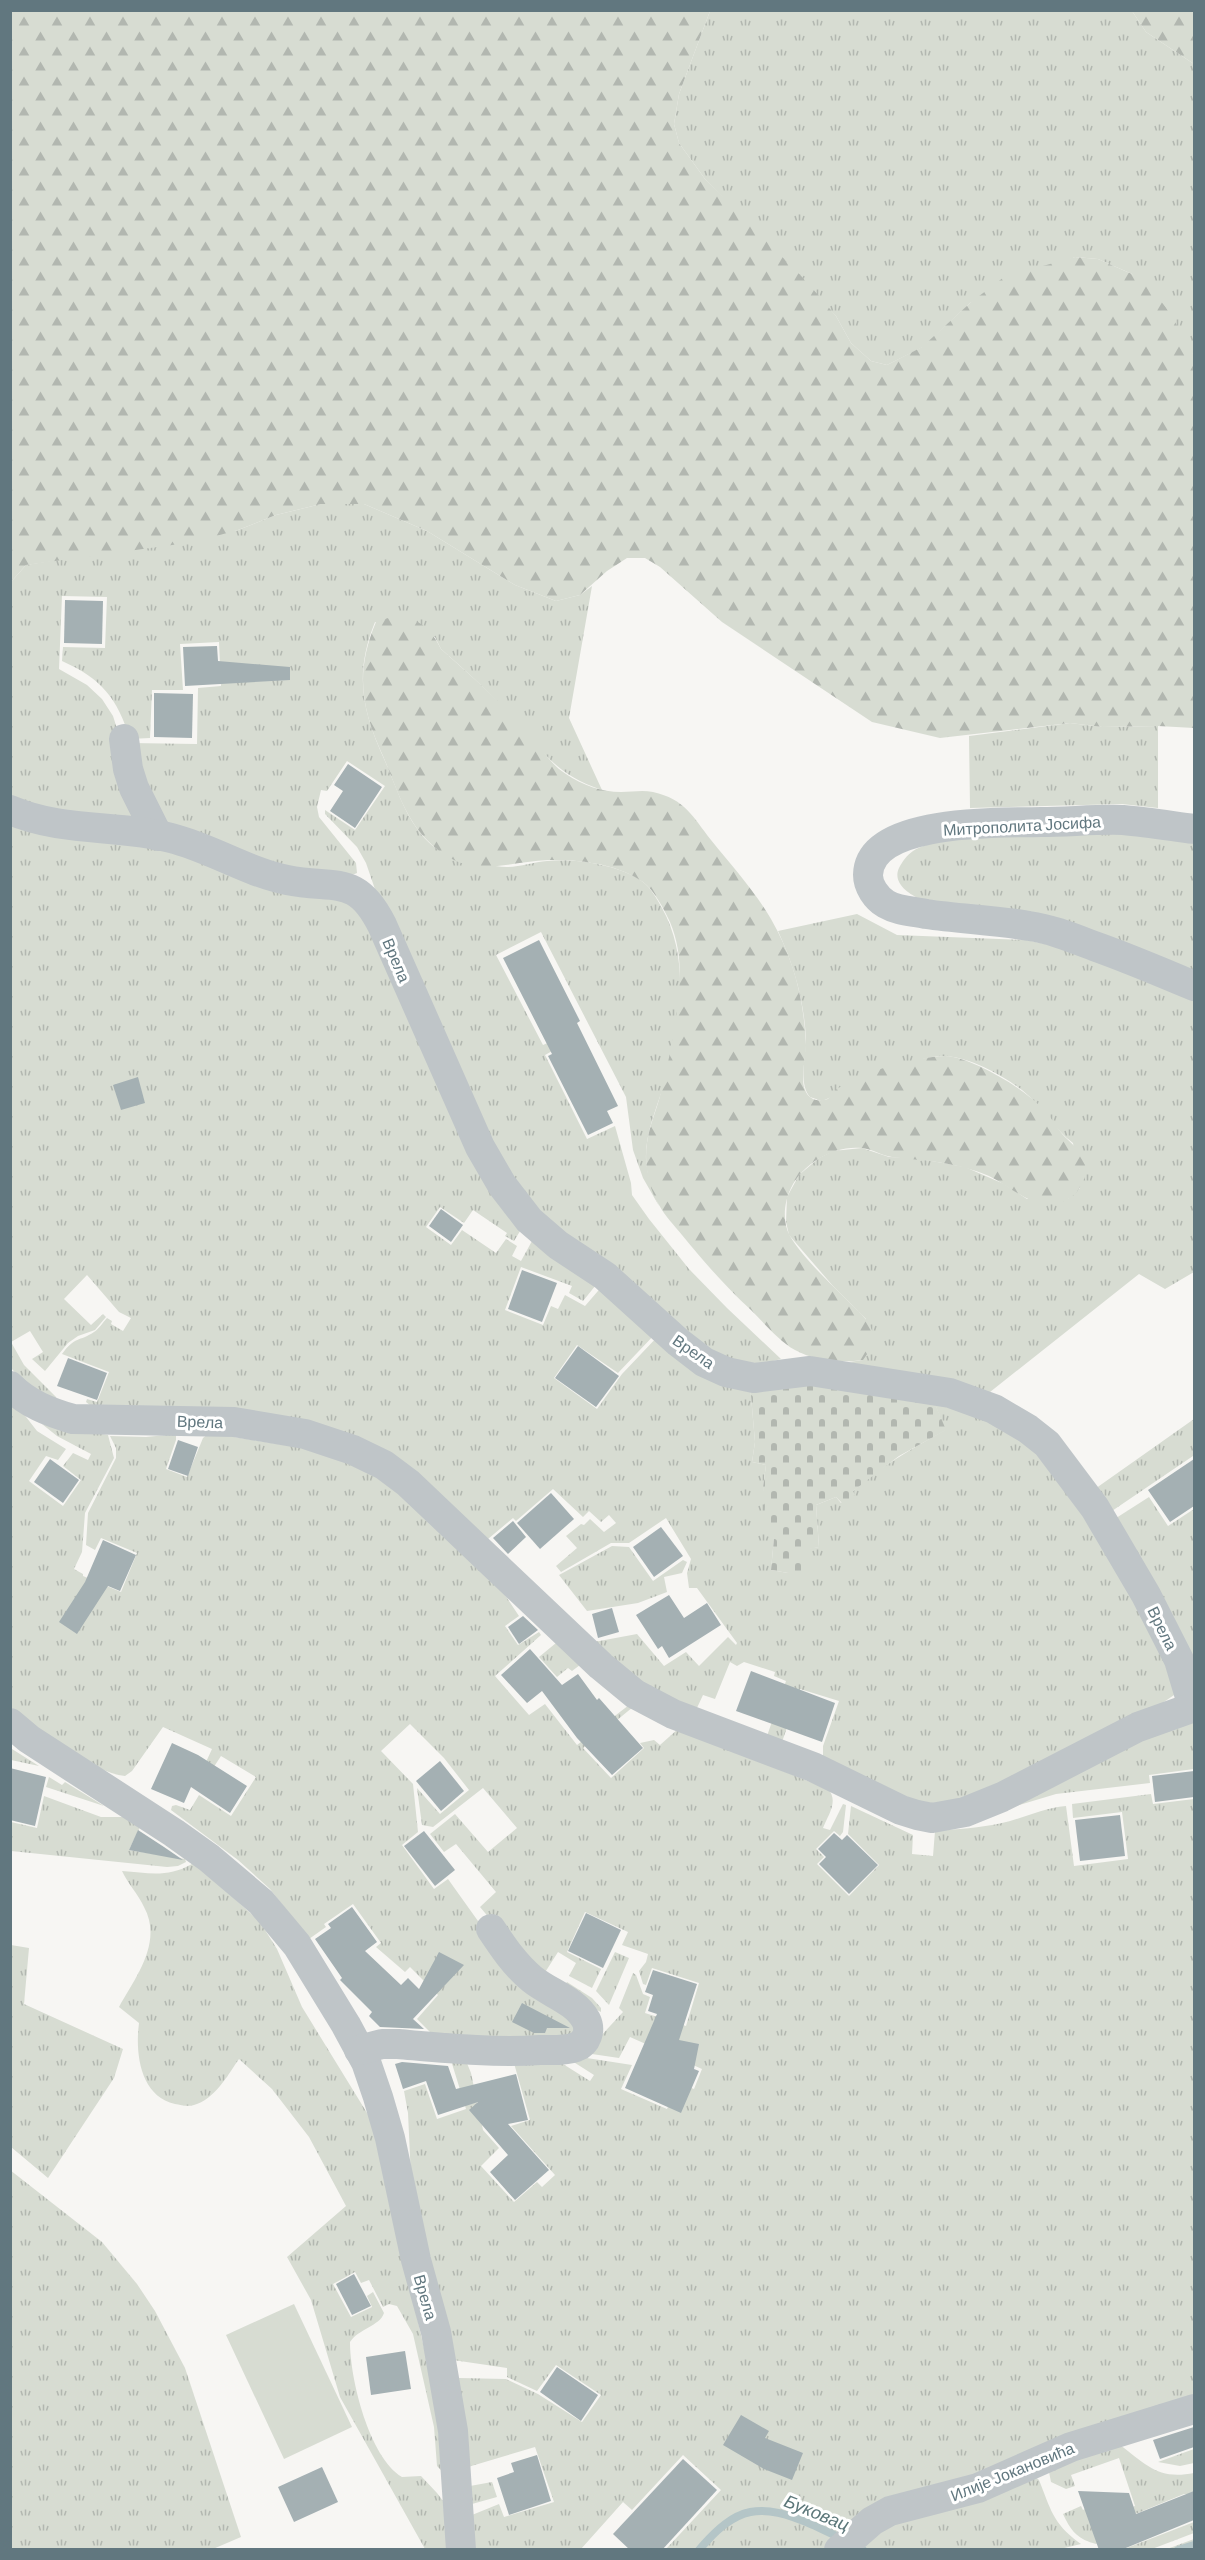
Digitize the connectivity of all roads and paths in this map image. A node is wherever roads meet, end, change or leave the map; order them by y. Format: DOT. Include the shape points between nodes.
graph roads {
  1 [pos="124,739"];
  2 [pos="10,810"];
  3 [pos="1194,829"];
  4 [pos="158,836"];
  5 [pos="1194,986"];
  6 [pos="10,1386"];
  7 [pos="1194,1707"];
  8 [pos="10,1723"];
  9 [pos="491,1929"];
  10 [pos="359,2050"];
  11 [pos="1194,2409"];
  12 [pos="848,2542"];
  13 [pos="461,2550"];
  1 -- 4 [label="street" via="134,788"];
  2 -- 4 [label="street, Врела" via="62,826"];
  3 -- 5 [label="street, Митрополита Јосифа" via="1122,820 972,824 924,830 878,851 868,874 874,893 898,909 1030,926 1087,943"];
  4 -- 7 [label="street, Врела" via="197,845 287,880 349,888 362,895 382,925 480,1148 502,1185 529,1220 605,1276 704,1362 754,1378 810,1371 950,1393 994,1409 1047,1444 1095,1508 1146,1595 1179,1660"];
  6 -- 7 [label="street, Врела" via="50,1412 73,1419 234,1422 305,1434 364,1455 416,1489 635,1694 673,1714 813,1767 917,1815 932,1818 965,1812 1138,1727"];
  8 -- 10 [label="street, Врела" via="209,1858 261,1902 297,1945"];
  9 -- 10 [label="street" via="518,1966 582,2014 588,2027 584,2042 574,2048 508,2052 398,2044"];
  10 -- 13 [label="street, Врела" via="390,2138 411,2241 436,2332 453,2431"];
  11 -- 12 [label="street, Илије Јокановића" via="1071,2447 978,2488 890,2511"];
}
